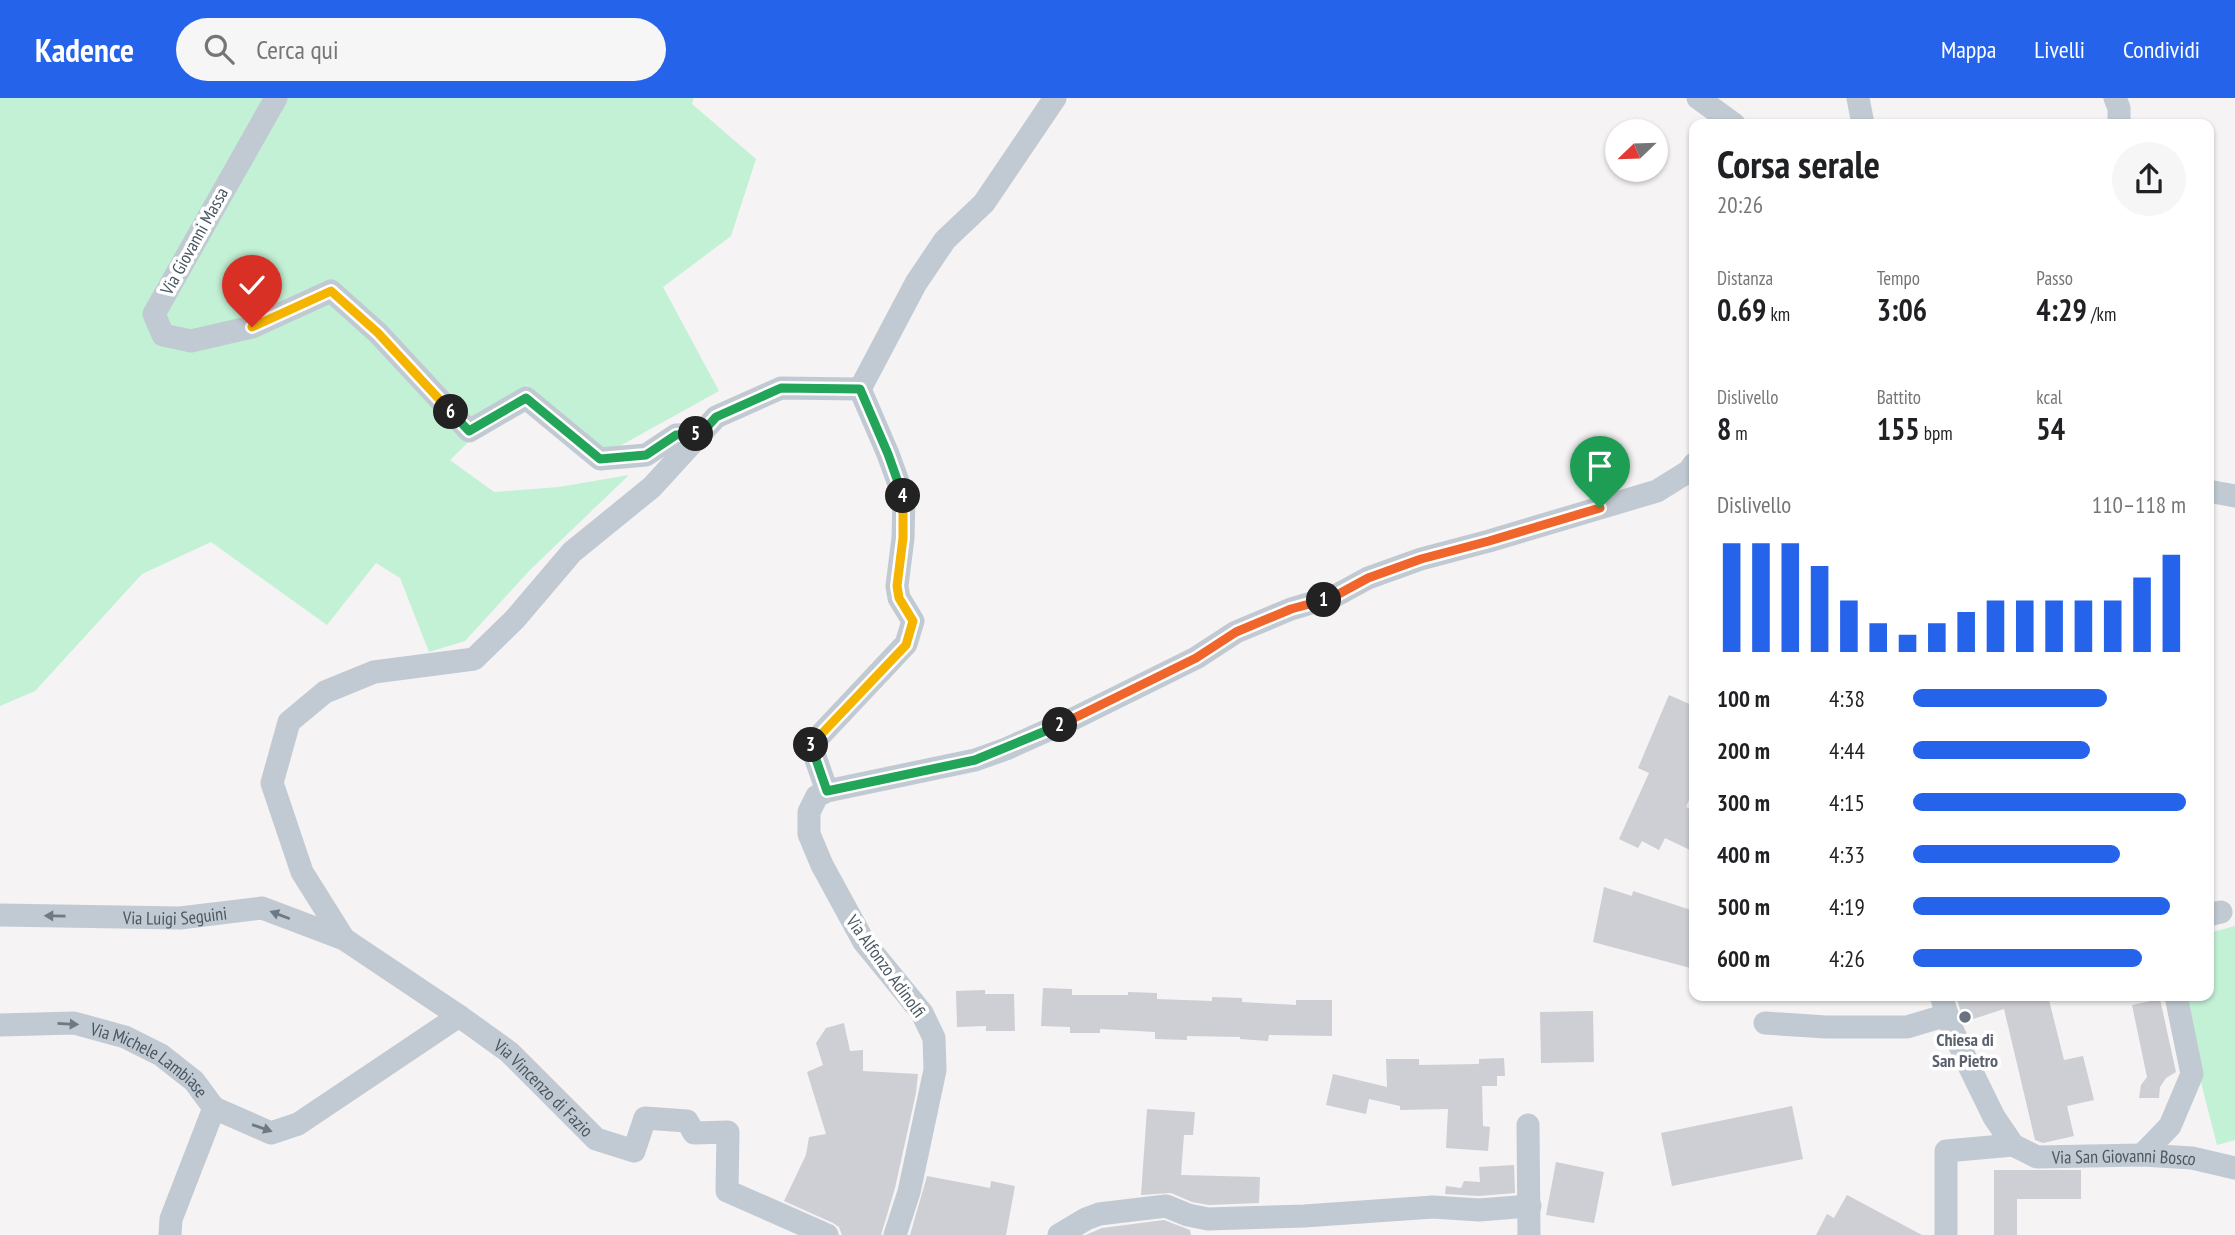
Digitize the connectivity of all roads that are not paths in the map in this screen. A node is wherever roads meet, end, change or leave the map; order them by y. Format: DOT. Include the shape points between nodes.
graph roads {
  1 [pos="275,98"];
  2 [pos="1055,98"];
  3 [pos="1698,98"];
  4 [pos="1858,98"];
  5 [pos="2115,98"];
  6 [pos="1727,119"];
  7 [pos="1862,119"];
  8 [pos="2119,119"];
  9 [pos="860,389"];
  10 [pos="701,434"];
  11 [pos="1689,471"];
  12 [pos="2214,492"];
  13 [pos="2235,496"];
  14 [pos="827,791"];
  15 [pos="0,915"];
  16 [pos="344,940"];
  17 [pos="2177,1001"];
  18 [pos="1944,1005"];
  19 [pos="459,1016"];
  20 [pos="1765,1023"];
  21 [pos="0,1025"];
  22 [pos="214,1108"];
  23 [pos="1528,1125"];
  24 [pos="2013,1145"];
  25 [pos="2142,1155"];
  26 [pos="2235,1168"];
  27 [pos="1530,1206"];
  28 [pos="170,1235"];
  29 [pos="827,1235"];
  30 [pos="895,1235"];
  31 [pos="1059,1235"];
  32 [pos="1529,1235"];
  33 [pos="1946,1235"];
  1 -- 10 [label="street, Via Giovanni Massa" via="154,314 163,335 191,341 252,327 331,291 378,333 469,431 526,398 600,459 646,455 676,435"];
  2 -- 9 [label="street" via="984,203 945,240"];
  3 -- 6 [label="street"];
  4 -- 7 [label="street"];
  5 -- 8 [label="street"];
  9 -- 10 [label="street" via="781,388 716,417"];
  9 -- 14 [label="street" via="904,498 897,586 913,621 906,645 811,745"];
  10 -- 16 [label="street" via="652,487 572,552 474,659 374,672 325,692 289,722 272,783 302,872"];
  11 -- 14 [label="street" via="1657,491 1421,559 1335,596 1291,609 1236,632 1196,658 1006,749 975,760"];
  12 -- 13 [label="street"];
  14 -- 30 [label="street, Via Alfonzo Adinolfi" via="817,796 809,812 809,834 822,865 864,942 922,1013 934,1038 935,1070"];
  16 -- 15 [label="street, Via Luigi Seguini, one-way" via="262,908 180,918"];
  16 -- 19 [label="street"];
  17 -- 25 [label="street" via="2192,1074 2170,1126"];
  18 -- 20 [label="street" via="1907,1027"];
  18 -- 24 [label="street" via="1994,1117"];
  22 -- 19 [label="street, Via Michele Lambiase, one-way" via="271,1133 298,1124"];
  19 -- 29 [label="street, Via Vincenzo di Fazio" via="509,1052 596,1139 634,1151 645,1118 687,1121 694,1133 728,1132 727,1191"];
  21 -- 22 [label="street, Via Michele Lambiase, one-way" via="74,1023 125,1037 161,1055 194,1081"];
  22 -- 28 [label="street" via="171,1219"];
  23 -- 27 [label="street"];
  24 -- 25 [label="street, Via San Giovanni Bosco" via="2037,1157"];
  24 -- 33 [label="street" via="1946,1151"];
  25 -- 26 [label="street, Via San Giovanni Bosco" via="2192,1158"];
  27 -- 31 [label="street" via="1208,1219 1166,1206 1099,1214"];
  27 -- 32 [label="street"];
}
